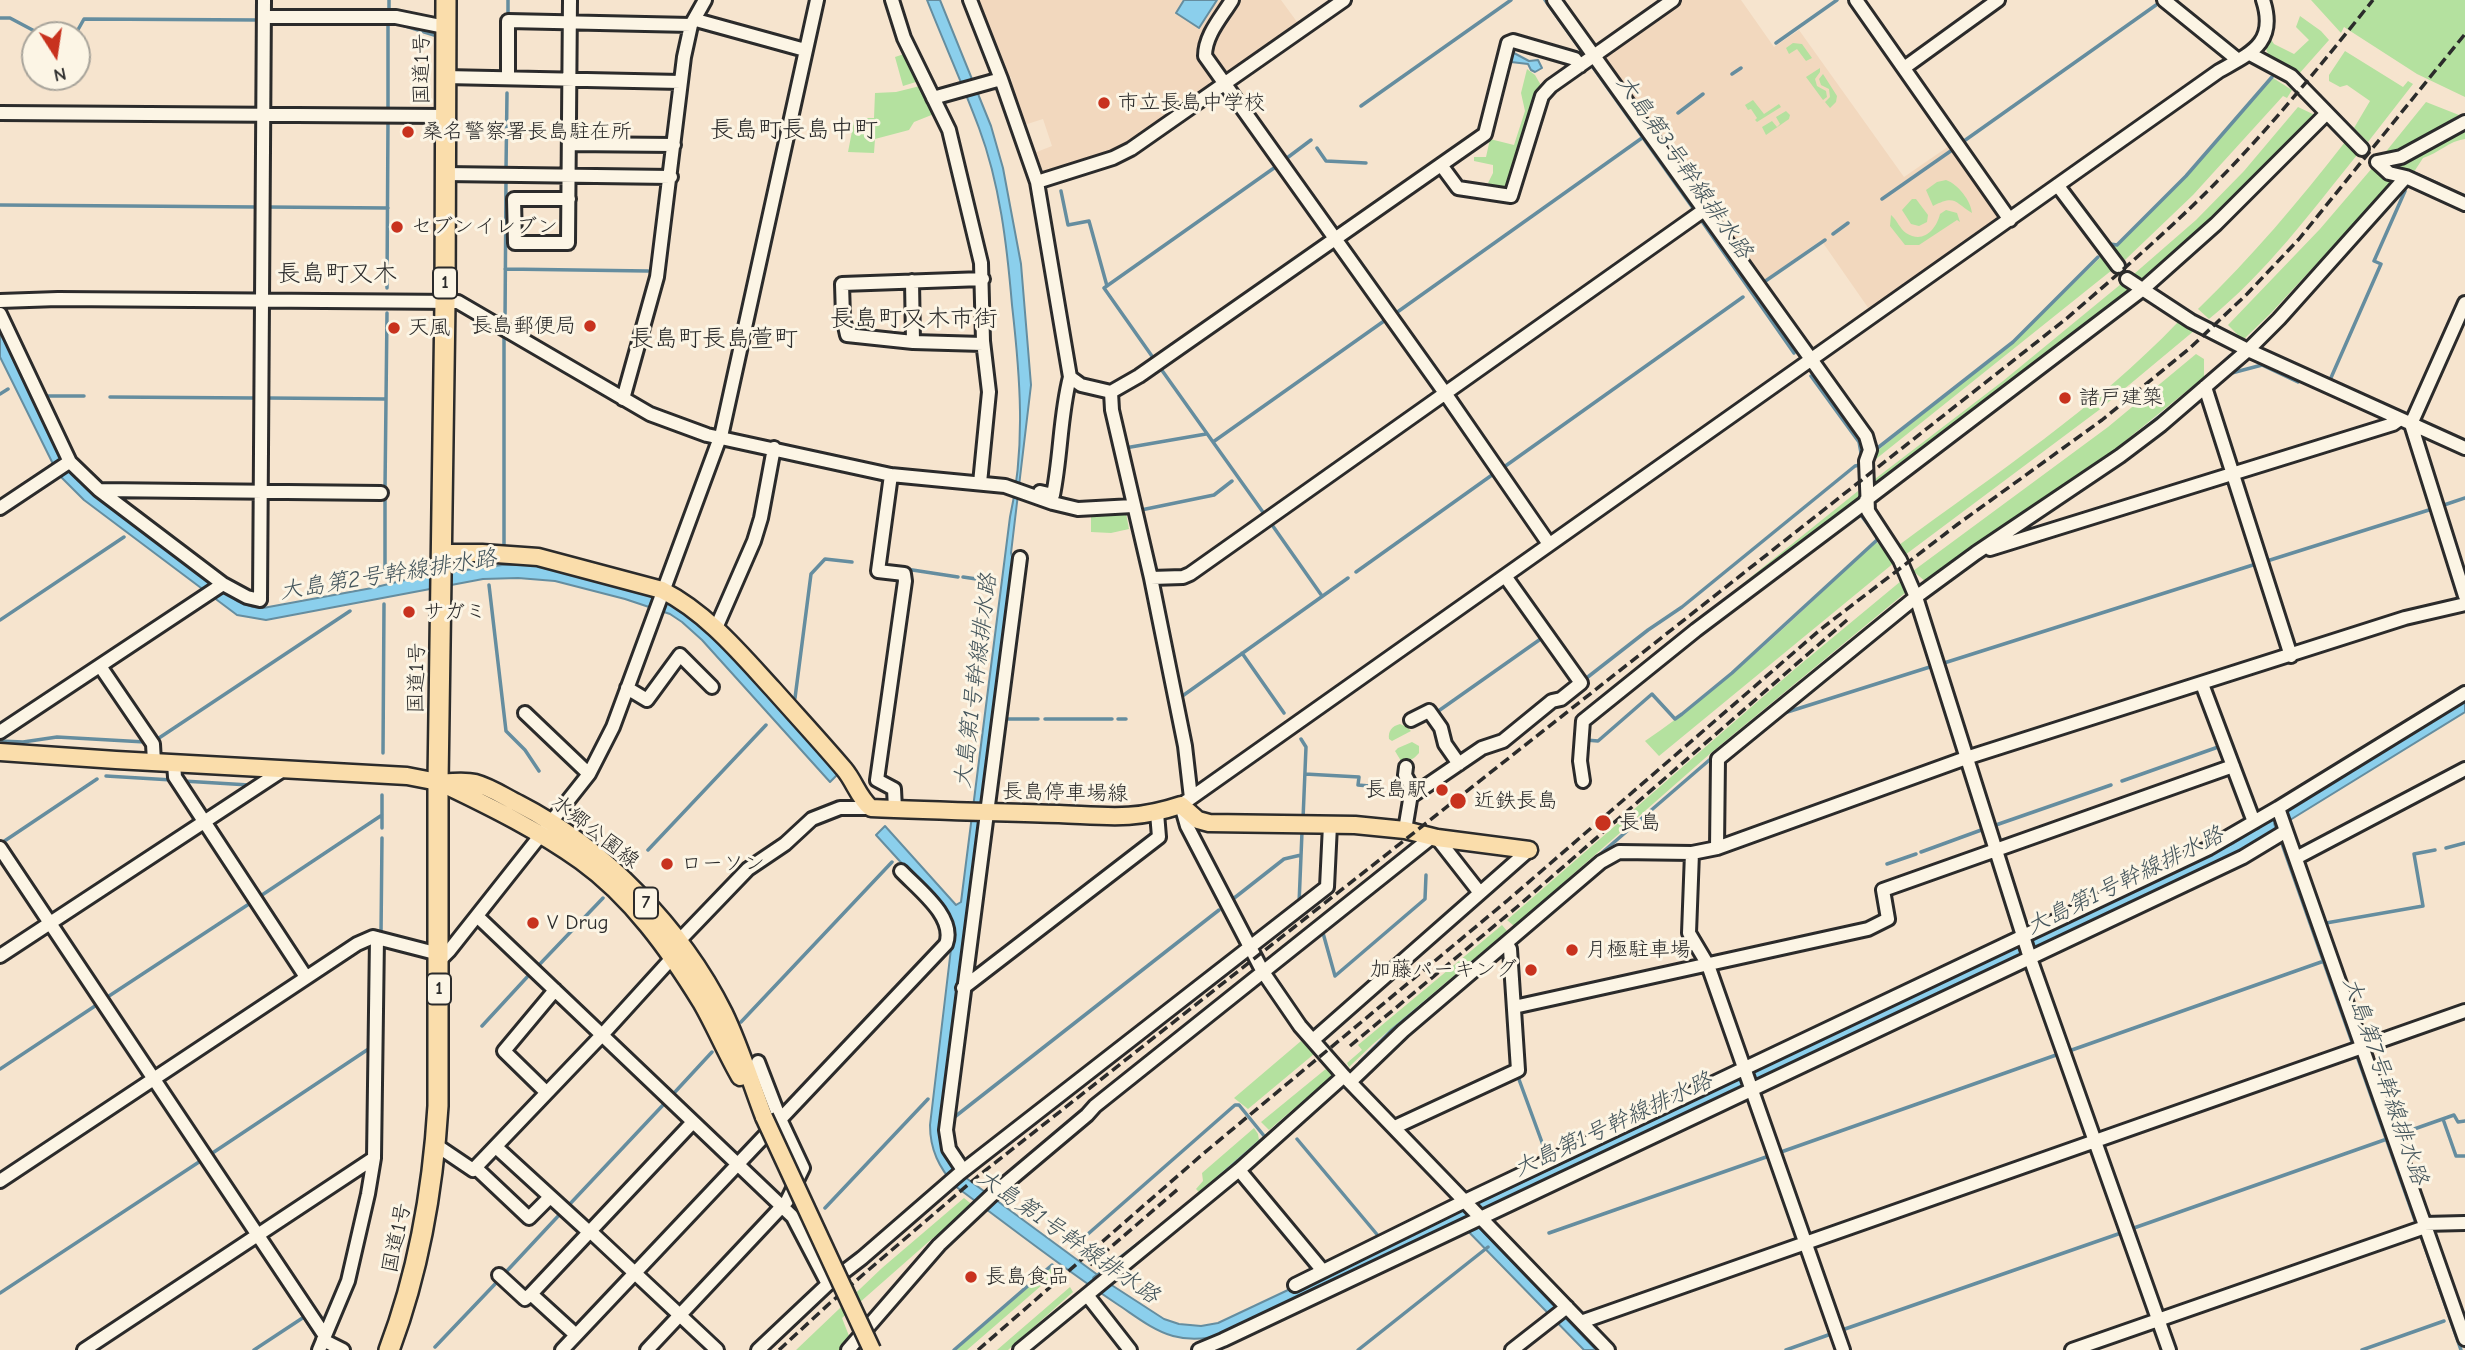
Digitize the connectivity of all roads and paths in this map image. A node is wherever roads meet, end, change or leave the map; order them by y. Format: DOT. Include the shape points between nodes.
graph roads {
  1 [pos="264,0"];
  2 [pos="446,0"];
  3 [pos="570,0"];
  4 [pos="705,0"];
  5 [pos="817,0"];
  6 [pos="892,0"];
  7 [pos="970,0"];
  8 [pos="1232,0"];
  9 [pos="1344,0"];
  10 [pos="1554,0"];
  11 [pos="1674,0"];
  12 [pos="1856,0"];
  13 [pos="1998,0"];
  14 [pos="2164,0"];
  15 [pos="2263,0"];
  16 [pos="264,16"];
  17 [pos="570,22"];
  18 [pos="694,22"];
  19 [pos="445,27"];
  20 [pos="805,50"];
  21 [pos="2244,57"];
  22 [pos="1588,61"];
  23 [pos="1904,68"];
  24 [pos="445,77"];
  25 [pos="508,78"];
  26 [pos="570,79"];
  27 [pos="1001,79"];
  28 [pos="681,82"];
  29 [pos="1226,84"];
  30 [pos="933,98"];
  31 [pos="0,113"];
  32 [pos="263,113"];
  33 [pos="2327,113"];
  34 [pos="445,116"];
  35 [pos="2465,122"];
  36 [pos="569,144"];
  37 [pos="674,145"];
  38 [pos="2362,149"];
  39 [pos="1441,165"];
  40 [pos="445,174"];
  41 [pos="569,176"];
  42 [pos="671,177"];
  43 [pos="2406,177"];
  44 [pos="1037,183"];
  45 [pos="2058,186"];
  46 [pos="569,199"];
  47 [pos="2465,204"];
  48 [pos="1699,213"];
  49 [pos="2010,220"];
  50 [pos="1335,240"];
  51 [pos="2118,265"];
  52 [pos="983,279"];
  53 [pos="2127,279"];
  54 [pos="912,281"];
  55 [pos="2143,289"];
  56 [pos="262,300"];
  57 [pos="0,301"];
  58 [pos="445,302"];
  59 [pos="2465,303"];
  60 [pos="0,314"];
  61 [pos="913,342"];
  62 [pos="983,344"];
  63 [pos="2248,350"];
  64 [pos="1811,361"];
  65 [pos="1070,377"];
  66 [pos="2205,387"];
  67 [pos="1111,392"];
  68 [pos="1445,393"];
  69 [pos="623,399"];
  70 [pos="2406,421"];
  71 [pos="719,438"];
  72 [pos="2465,447"];
  73 [pos="774,448"];
  74 [pos="69,462"];
  75 [pos="2232,474"];
  76 [pos="891,475"];
  77 [pos="980,483"];
  78 [pos="1018,489"];
  79 [pos="100,491"];
  80 [pos="260,492"];
  81 [pos="381,493"];
  82 [pos="1866,501"];
  83 [pos="1133,506"];
  84 [pos="0,508"];
  85 [pos="1549,544"];
  86 [pos="1976,553"];
  87 [pos="1020,558"];
  88 [pos="441,560"];
  89 [pos="1504,576"];
  90 [pos="1151,578"];
  91 [pos="222,584"];
  92 [pos="661,593"];
  93 [pos="2465,596"];
  94 [pos="1916,597"];
  95 [pos="2465,604"];
  96 [pos="716,628"];
  97 [pos="2291,656"];
  98 [pos="100,666"];
  99 [pos="2202,684"];
  100 [pos="712,687"];
  101 [pos="628,688"];
  102 [pos="2465,693"];
  103 [pos="524,713"];
  104 [pos="1411,720"];
  105 [pos="0,732"];
  106 [pos="0,751"];
  107 [pos="1966,758"];
  108 [pos="154,762"];
  109 [pos="174,764"];
  110 [pos="1459,764"];
  111 [pos="2233,766"];
  112 [pos="1406,767"];
  113 [pos="2465,769"];
  114 [pos="283,770"];
  115 [pos="589,774"];
  116 [pos="1583,781"];
  117 [pos="438,782"];
  118 [pos="1410,797"];
  119 [pos="1186,802"];
  120 [pos="871,808"];
  121 [pos="895,809"];
  122 [pos="2279,811"];
  123 [pos="986,813"];
  124 [pos="1157,813"];
  125 [pos="204,821"];
  126 [pos="2255,822"];
  127 [pos="1330,825"];
  128 [pos="546,829"];
  129 [pos="1405,830"];
  130 [pos="2283,832"];
  131 [pos="1435,837"];
  132 [pos="0,848"];
  133 [pos="1717,848"];
  134 [pos="1997,849"];
  135 [pos="1528,850"];
  136 [pos="1692,853"];
  137 [pos="2296,858"];
  138 [pos="901,871"];
  139 [pos="1480,892"];
  140 [pos="477,916"];
  141 [pos="49,923"];
  142 [pos="380,938"];
  143 [pos="2024,939"];
  144 [pos="948,944"];
  145 [pos="1507,944"];
  146 [pos="967,947"];
  147 [pos="1250,948"];
  148 [pos="673,951"];
  149 [pos="0,956"];
  150 [pos="2029,957"];
  151 [pos="439,958"];
  152 [pos="1708,965"];
  153 [pos="1263,972"];
  154 [pos="306,977"];
  155 [pos="963,988"];
  156 [pos="555,990"];
  157 [pos="1514,1007"];
  158 [pos="2465,1011"];
  159 [pos="602,1035"];
  160 [pos="1313,1040"];
  161 [pos="2357,1049"];
  162 [pos="758,1062"];
  163 [pos="1745,1071"];
  164 [pos="153,1078"];
  165 [pos="1348,1078"];
  166 [pos="1751,1089"];
  167 [pos="547,1092"];
  168 [pos="772,1119"];
  169 [pos="693,1122"];
  170 [pos="1395,1127"];
  171 [pos="2095,1142"];
  172 [pos="436,1145"];
  173 [pos="496,1147"];
  174 [pos="374,1158"];
  175 [pos="737,1164"];
  176 [pos="476,1168"];
  177 [pos="1239,1170"];
  178 [pos="962,1171"];
  179 [pos="0,1181"];
  180 [pos="550,1197"];
  181 [pos="1466,1202"];
  182 [pos="782,1206"];
  183 [pos="1478,1218"];
  184 [pos="2465,1223"];
  185 [pos="2422,1227"];
  186 [pos="590,1231"];
  187 [pos="257,1235"];
  188 [pos="1806,1243"];
  189 [pos="1324,1271"];
  190 [pos="635,1273"];
  191 [pos="499,1275"];
  192 [pos="828,1284"];
  193 [pos="1295,1285"];
  194 [pos="1090,1293"];
  195 [pos="531,1294"];
  196 [pos="1559,1313"];
  197 [pos="679,1316"];
  198 [pos="2158,1320"];
  199 [pos="1581,1322"];
  200 [pos="576,1335"];
  201 [pos="2465,1339"];
  202 [pos="322,1342"];
  203 [pos="84,1350"];
  204 [pos="343,1350"];
  205 [pos="390,1350"];
  206 [pos="562,1350"];
  207 [pos="647,1350"];
  208 [pos="717,1350"];
  209 [pos="758,1350"];
  210 [pos="848,1350"];
  211 [pos="873,1350"];
  212 [pos="1020,1350"];
  213 [pos="1130,1350"];
  214 [pos="1199,1350"];
  215 [pos="1512,1350"];
  216 [pos="1608,1350"];
  217 [pos="1843,1350"];
  218 [pos="2072,1350"];
  219 [pos="2169,1350"];
  1 -- 16 [label="street"];
  2 -- 19 [label="highway, 国道1号 / 1"];
  3 -- 17 [label="street"];
  4 -- 18 [label="street"];
  5 -- 20 [label="street"];
  6 -- 30 [label="street" via="904,38"];
  7 -- 27 [label="street"];
  8 -- 29 [label="street" via="1205,45 1205,56"];
  9 -- 29 [label="street"];
  10 -- 22 [label="street"];
  11 -- 22 [label="street"];
  12 -- 23 [label="street"];
  13 -- 23 [label="street"];
  14 -- 21 [label="street"];
  15 -- 21 [label="street" via="2268,14 2266,29 2262,40"];
  16 -- 19 [label="street" via="396,17"];
  16 -- 32 [label="street"];
  17 -- 18 [label="street"];
  17 -- 25 [label="street" via="508,22"];
  17 -- 26 [label="street"];
  18 -- 20 [label="street"];
  18 -- 28 [label="street"];
  19 -- 24 [label="highway, 国道1号 / 1"];
  20 -- 71 [label="street"];
  21 -- 33 [label="street" via="2291,76"];
  21 -- 45 [label="street"];
  22 -- 39 [label="street" via="1508,43 1485,134"];
  22 -- 39 [label="street" via="1542,96 1511,196 1458,188"];
  22 -- 48 [label="street"];
  23 -- 49 [label="street"];
  24 -- 25 [label="street"];
  24 -- 34 [label="highway, 国道1号 / 1"];
  25 -- 26 [label="street"];
  26 -- 28 [label="street"];
  26 -- 36 [label="street"];
  27 -- 30 [label="street"];
  27 -- 44 [label="street"];
  28 -- 37 [label="street"];
  29 -- 44 [label="street" via="1131,149"];
  29 -- 50 [label="street"];
  30 -- 52 [label="street" via="955,149"];
  31 -- 32 [label="street"];
  32 -- 34 [label="street"];
  32 -- 56 [label="street"];
  33 -- 38 [label="street"];
  33 -- 55 [label="street"];
  34 -- 40 [label="highway, 国道1号 / 1"];
  35 -- 43 [label="street" via="2401,157 2377,162 2389,173"];
  36 -- 37 [label="street"];
  36 -- 41 [label="street"];
  37 -- 42 [label="street"];
  39 -- 50 [label="street"];
  40 -- 41 [label="street"];
  40 -- 58 [label="highway, 国道1号 / 1"];
  41 -- 42 [label="street"];
  41 -- 46 [label="street"];
  42 -- 69 [label="street" via="657,276"];
  43 -- 47 [label="street"];
  43 -- 63 [label="street"];
  44 -- 65 [label="street"];
  45 -- 49 [label="street"];
  45 -- 51 [label="street"];
  46 -- 46 [label="street" via="568,243 515,243 514,199"];
  48 -- 64 [label="street"];
  48 -- 68 [label="street"];
  49 -- 64 [label="street"];
  50 -- 67 [label="street"];
  50 -- 68 [label="street"];
  52 -- 54 [label="street"];
  52 -- 62 [label="street"];
  53 -- 55 [label="street"];
  54 -- 61 [label="street"];
  54 -- 61 [label="street" via="842,284 842,288 847,335"];
  55 -- 63 [label="street" via="2191,321"];
  55 -- 82 [label="street"];
  56 -- 57 [label="street"];
  56 -- 58 [label="street"];
  56 -- 80 [label="street"];
  58 -- 69 [label="street" via="458,302"];
  58 -- 88 [label="highway, 国道1号 / 1"];
  59 -- 70 [label="street"];
  60 -- 79 [label="street" via="70,462"];
  61 -- 62 [label="street"];
  62 -- 77 [label="street" via="989,392"];
  63 -- 66 [label="street"];
  63 -- 70 [label="street"];
  64 -- 82 [label="street" via="1867,436"];
  64 -- 85 [label="street"];
  65 -- 67 [label="street" via="1081,385"];
  65 -- 78 [label="street" via="1053,495"];
  66 -- 75 [label="street"];
  66 -- 86 [label="street" via="2120,456"];
  67 -- 83 [label="street"];
  68 -- 85 [label="street"];
  68 -- 90 [label="street" via="1190,574"];
  69 -- 71 [label="street" via="665,421"];
  70 -- 72 [label="street"];
  70 -- 75 [label="street"];
  70 -- 93 [label="street"];
  71 -- 73 [label="street"];
  71 -- 92 [label="street"];
  73 -- 76 [label="street"];
  73 -- 96 [label="street" via="754,541"];
  74 -- 84 [label="street"];
  75 -- 86 [label="street"];
  75 -- 97 [label="street"];
  76 -- 77 [label="street"];
  76 -- 121 [label="street" via="878,571 904,574 905,581 877,780 894,789"];
  77 -- 78 [label="street"];
  78 -- 83 [label="street" via="1078,509"];
  79 -- 80 [label="street"];
  79 -- 91 [label="street"];
  80 -- 81 [label="street"];
  80 -- 91 [label="street" via="260,600"];
  82 -- 94 [label="street"];
  82 -- 116 [label="street" via="1583,721"];
  83 -- 90 [label="street"];
  85 -- 89 [label="street"];
  86 -- 94 [label="street"];
  87 -- 123 [label="street"];
  88 -- 92 [label="main road" via="482,553 538,557"];
  88 -- 117 [label="highway, 国道1号 / 1"];
  89 -- 110 [label="street" via="1581,683 1503,741 1482,748"];
  89 -- 119 [label="street"];
  90 -- 119 [label="street" via="1185,746"];
  91 -- 98 [label="street"];
  92 -- 96 [label="main road" via="673,595"];
  92 -- 101 [label="street"];
  94 -- 107 [label="street"];
  94 -- 133 [label="street" via="1718,759"];
  95 -- 97 [label="street"];
  96 -- 120 [label="main road" via="846,771"];
  97 -- 99 [label="street"];
  98 -- 105 [label="street"];
  98 -- 108 [label="street" via="153,744"];
  99 -- 107 [label="street"];
  99 -- 111 [label="street"];
  100 -- 101 [label="street" via="680,655 647,700"];
  101 -- 115 [label="street"];
  102 -- 122 [label="street"];
  103 -- 115 [label="street"];
  104 -- 110 [label="street" via="1429,711"];
  106 -- 108 [label="main road, 水郷公園線 / 7"];
  107 -- 133 [label="street"];
  107 -- 134 [label="street"];
  108 -- 109 [label="main road, 水郷公園線 / 7"];
  109 -- 114 [label="main road, 水郷公園線 / 7"];
  109 -- 125 [label="street" via="175,777"];
  110 -- 118 [label="street"];
  111 -- 126 [label="street"];
  111 -- 134 [label="street"];
  112 -- 118 [label="street"];
  113 -- 137 [label="street"];
  114 -- 117 [label="main road, 水郷公園線 / 7" via="407,776"];
  114 -- 125 [label="street"];
  115 -- 128 [label="street"];
  117 -- 128 [label="main road, 水郷公園線 / 7" via="474,783 530,809"];
  117 -- 151 [label="highway, 国道1号 / 1"];
  118 -- 129 [label="street"];
  119 -- 124 [label="main road, 長島停車場線"];
  119 -- 127 [label="main road" via="1198,820 1209,823"];
  119 -- 147 [label="street" via="1187,826"];
  120 -- 121 [label="main road, 長島停車場線"];
  120 -- 148 [label="street" via="840,808 812,819 748,869"];
  121 -- 123 [label="main road, 長島停車場線"];
  122 -- 126 [label="street"];
  122 -- 130 [label="street"];
  123 -- 124 [label="main road, 長島停車場線" via="1107,818"];
  123 -- 146 [label="street"];
  124 -- 155 [label="street" via="1159,837"];
  125 -- 141 [label="street"];
  125 -- 154 [label="street"];
  126 -- 143 [label="street"];
  127 -- 129 [label="main road"];
  127 -- 147 [label="street" via="1328,887"];
  128 -- 140 [label="street"];
  128 -- 148 [label="main road, 水郷公園線 / 7" via="621,876"];
  129 -- 131 [label="main road"];
  130 -- 137 [label="street"];
  130 -- 150 [label="street" via="2243,857"];
  131 -- 135 [label="main road"];
  131 -- 139 [label="street"];
  131 -- 153 [label="street"];
  132 -- 141 [label="street"];
  133 -- 136 [label="street"];
  134 -- 143 [label="street"];
  134 -- 152 [label="street" via="1883,890 1888,919 1868,929"];
  135 -- 139 [label="street"];
  136 -- 145 [label="street" via="1619,852 1601,862"];
  136 -- 152 [label="street" via="1689,933"];
  137 -- 161 [label="street"];
  138 -- 144 [label="street" via="946,924"];
  139 -- 160 [label="street"];
  140 -- 151 [label="street"];
  140 -- 156 [label="street"];
  141 -- 149 [label="street"];
  141 -- 164 [label="street"];
  142 -- 151 [label="street"];
  142 -- 154 [label="street" via="357,944"];
  142 -- 174 [label="street"];
  143 -- 150 [label="street"];
  143 -- 163 [label="street"];
  144 -- 146 [label="street"];
  144 -- 168 [label="street"];
  145 -- 157 [label="street"];
  145 -- 165 [label="street"];
  146 -- 155 [label="street"];
  147 -- 153 [label="street"];
  147 -- 178 [label="street"];
  148 -- 159 [label="street"];
  148 -- 168 [label="main road, 水郷公園線 / 7" via="701,974"];
  150 -- 166 [label="street"];
  150 -- 171 [label="street"];
  151 -- 172 [label="highway, 国道1号 / 1"];
  152 -- 157 [label="street"];
  152 -- 163 [label="street"];
  153 -- 160 [label="street" via="1284,1007"];
  153 -- 210 [label="street" via="1095,1105 992,1195 922,1264"];
  154 -- 164 [label="street"];
  155 -- 178 [label="street" via="946,1130 949,1149"];
  156 -- 159 [label="street"];
  156 -- 167 [label="street" via="504,1051"];
  157 -- 170 [label="street" via="1518,1070"];
  158 -- 161 [label="street"];
  159 -- 167 [label="street"];
  159 -- 169 [label="street"];
  160 -- 165 [label="street"];
  161 -- 171 [label="street"];
  161 -- 185 [label="street"];
  162 -- 168 [label="street"];
  163 -- 166 [label="street"];
  163 -- 181 [label="street"];
  164 -- 179 [label="street"];
  164 -- 187 [label="street"];
  165 -- 170 [label="street"];
  165 -- 177 [label="street"];
  166 -- 183 [label="street"];
  166 -- 188 [label="street"];
  167 -- 173 [label="street"];
  168 -- 175 [label="street"];
  168 -- 182 [label="street" via="803,1168"];
  168 -- 211 [label="main road, 水郷公園線 / 7, bridge"];
  169 -- 175 [label="street"];
  169 -- 186 [label="street"];
  170 -- 181 [label="street"];
  171 -- 188 [label="street"];
  171 -- 198 [label="street"];
  172 -- 176 [label="street"];
  172 -- 205 [label="highway, 国道1号 / 1" via="416,1264"];
  173 -- 176 [label="street"];
  173 -- 180 [label="street"];
  174 -- 187 [label="street"];
  174 -- 202 [label="street" via="348,1281"];
  175 -- 182 [label="street"];
  175 -- 190 [label="street"];
  176 -- 180 [label="street" via="529,1217"];
  177 -- 189 [label="street"];
  177 -- 194 [label="street"];
  178 -- 192 [label="street"];
  180 -- 186 [label="street"];
  181 -- 183 [label="street"];
  181 -- 189 [label="street"];
  182 -- 192 [label="street" via="793,1217"];
  182 -- 197 [label="street"];
  183 -- 196 [label="street"];
  183 -- 214 [label="street"];
  184 -- 185 [label="street"];
  185 -- 198 [label="street"];
  185 -- 201 [label="street"];
  186 -- 190 [label="street"];
  186 -- 195 [label="street"];
  187 -- 202 [label="street"];
  187 -- 203 [label="street"];
  188 -- 199 [label="street"];
  188 -- 217 [label="street"];
  189 -- 193 [label="street"];
  190 -- 197 [label="street"];
  190 -- 200 [label="street"];
  191 -- 195 [label="street" via="525,1299"];
  192 -- 209 [label="street"];
  194 -- 212 [label="street"];
  194 -- 213 [label="street"];
  195 -- 200 [label="street"];
  196 -- 199 [label="street"];
  196 -- 215 [label="street"];
  197 -- 207 [label="street"];
  197 -- 208 [label="street"];
  198 -- 218 [label="street"];
  198 -- 219 [label="street"];
  199 -- 216 [label="street"];
  200 -- 206 [label="street"];
  202 -- 204 [label="street"];
}
